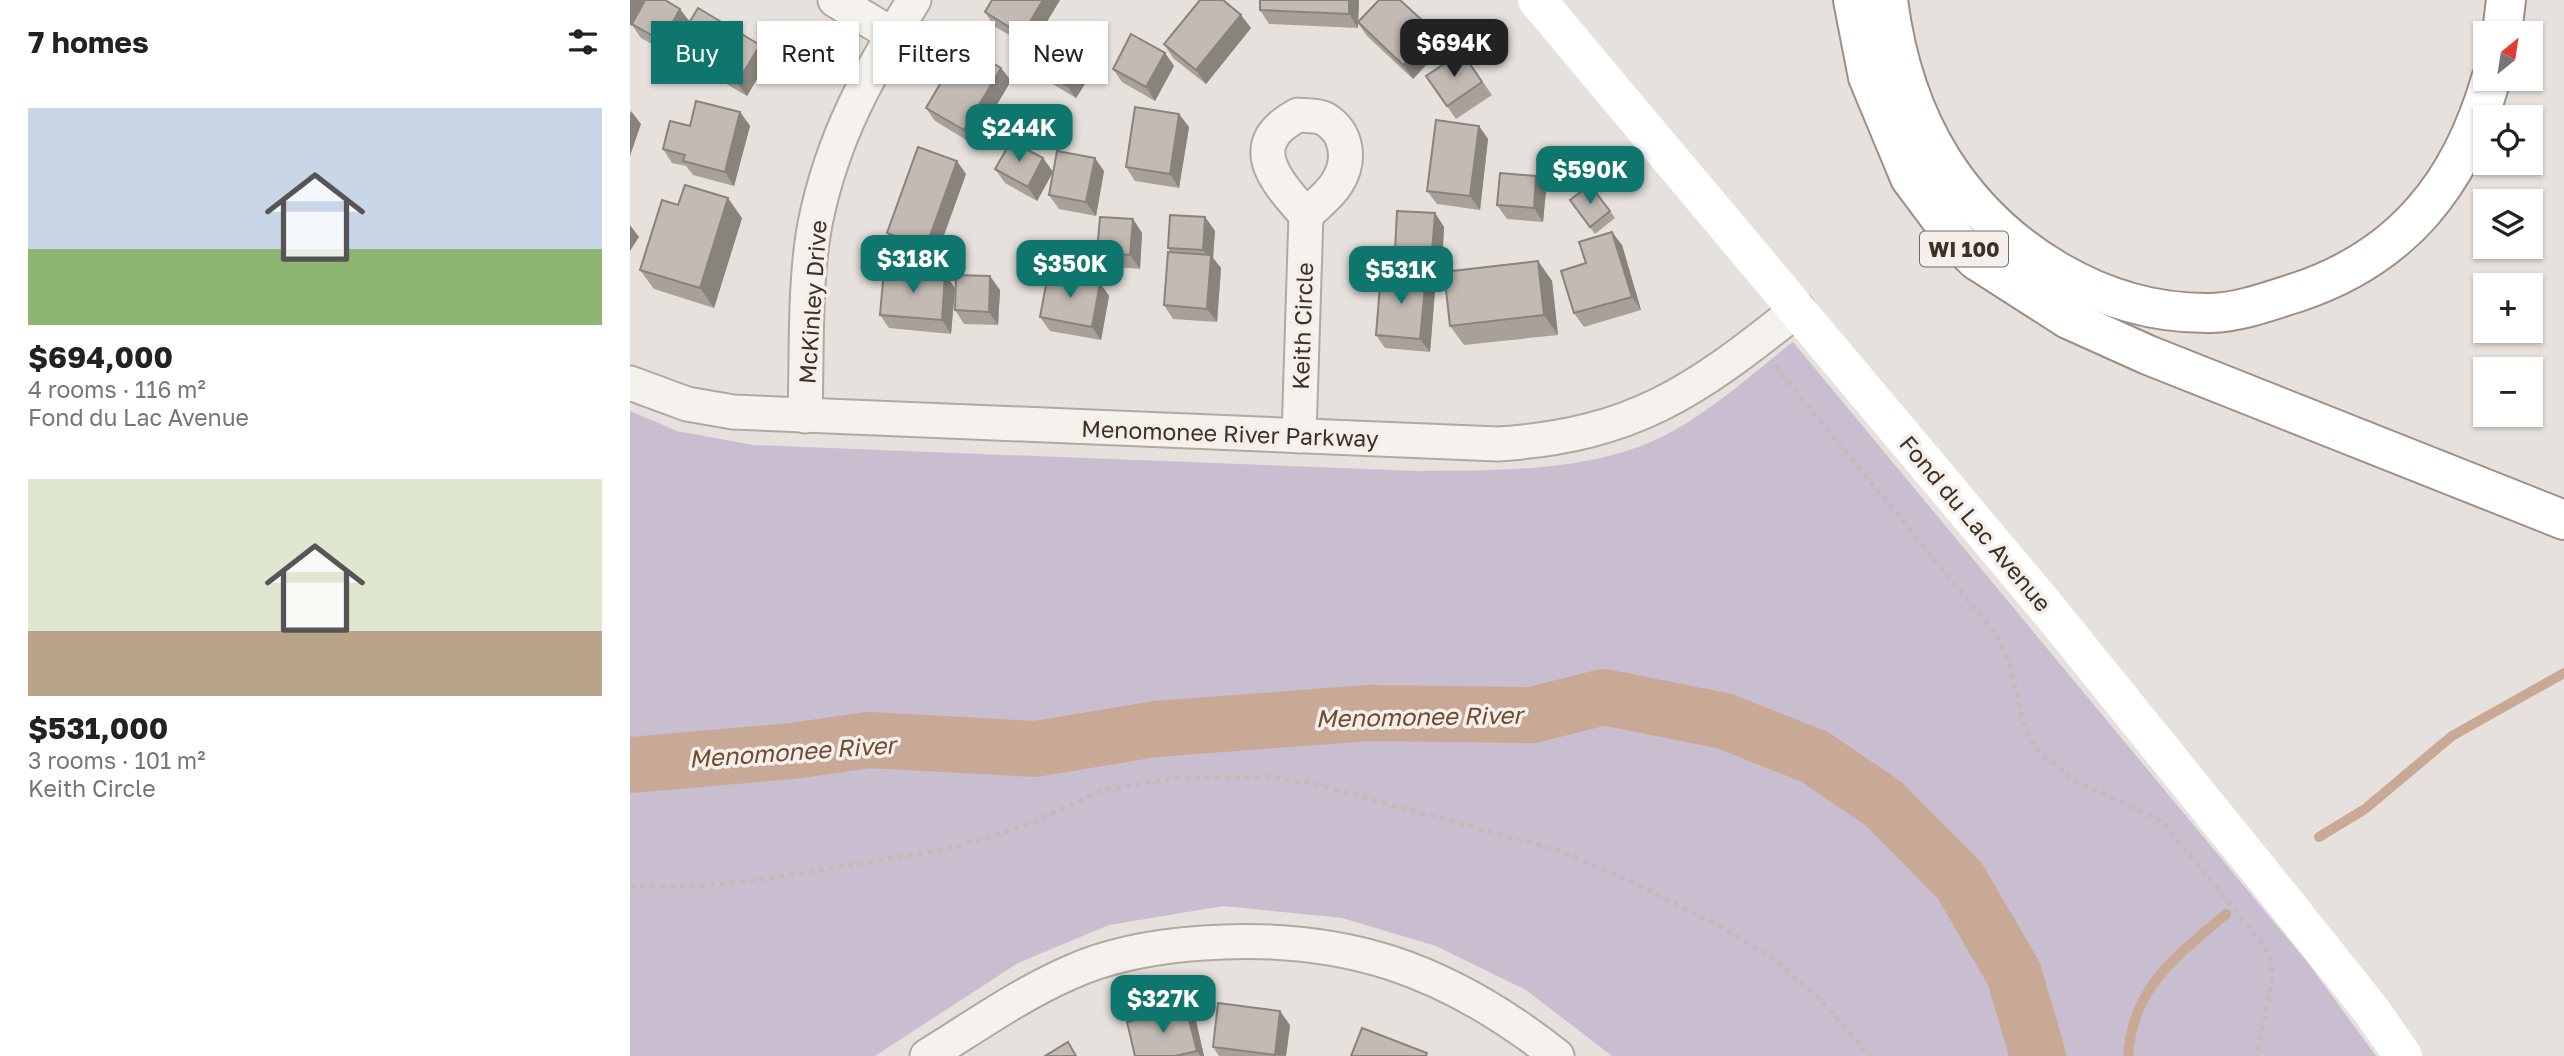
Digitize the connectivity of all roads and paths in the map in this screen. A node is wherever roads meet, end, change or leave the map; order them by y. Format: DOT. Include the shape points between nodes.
graph roads {
  1 [pos="835,0"];
  2 [pos="914,0"];
  3 [pos="1537,0"];
  4 [pos="1853,0"];
  5 [pos="1888,0"];
  6 [pos="2506,0"];
  7 [pos="901,21"];
  8 [pos="2503,21"];
  9 [pos="873,22"];
  10 [pos="873,67"];
  11 [pos="2487,91"];
  12 [pos="1306,215"];
  13 [pos="1798,309"];
  14 [pos="1756,343"];
  15 [pos="630,383"];
  16 [pos="804,416"];
  17 [pos="1299,436"];
  18 [pos="2564,520"];
  19 [pos="630,886"];
  20 [pos="927,1056"];
  21 [pos="1557,1056"];
  22 [pos="1870,1056"];
  23 [pos="2257,1056"];
  24 [pos="2403,1056"];
  1 -- 9 [label="street"];
  2 -- 7 [label="street, McKinley Drive"];
  3 -- 13 [label="main road, Fond du Lac Avenue"];
  4 -- 18 [label="main road, WI 100" via="1868,77 1910,178 1956,241 1976,260 2068,319 2148,355"];
  5 -- 11 [label="main road" via="1903,73 1917,111 1941,159 1962,187 1998,227 2036,259 2078,284 2151,308 2211,313 2252,307 2329,282 2371,259 2432,202 2479,120"];
  6 -- 8 [label="main road"];
  10 -- 16 [label="street, McKinley Drive" via="844,126 818,214"];
  12 -- 17 [label="street, Keith Circle"];
  13 -- 14 [label="street, Menomonee River Parkway"];
  13 -- 24 [label="main road, Fond du Lac Avenue" via="2280,895"];
  14 -- 17 [label="street, Menomonee River Parkway" via="1684,394 1648,412 1575,435 1498,444"];
  14 -- 23 [label="path" via="1996,634 2009,660 2024,725 2035,748 2076,781 2162,821 2255,932 2271,961 2273,977"];
  15 -- 16 [label="street, Menomonee River Parkway" via="710,408"];
  16 -- 17 [label="street, Menomonee River Parkway"];
  19 -- 22 [label="path" via="699,886 772,878 941,850 1034,822 1102,790 1175,778 1266,777 1311,783 1558,850 1624,878 1772,958 1819,998"];
  20 -- 21 [label="street" via="1015,1001 1095,963 1170,945 1254,939 1317,945 1393,962 1490,1006"];
}
